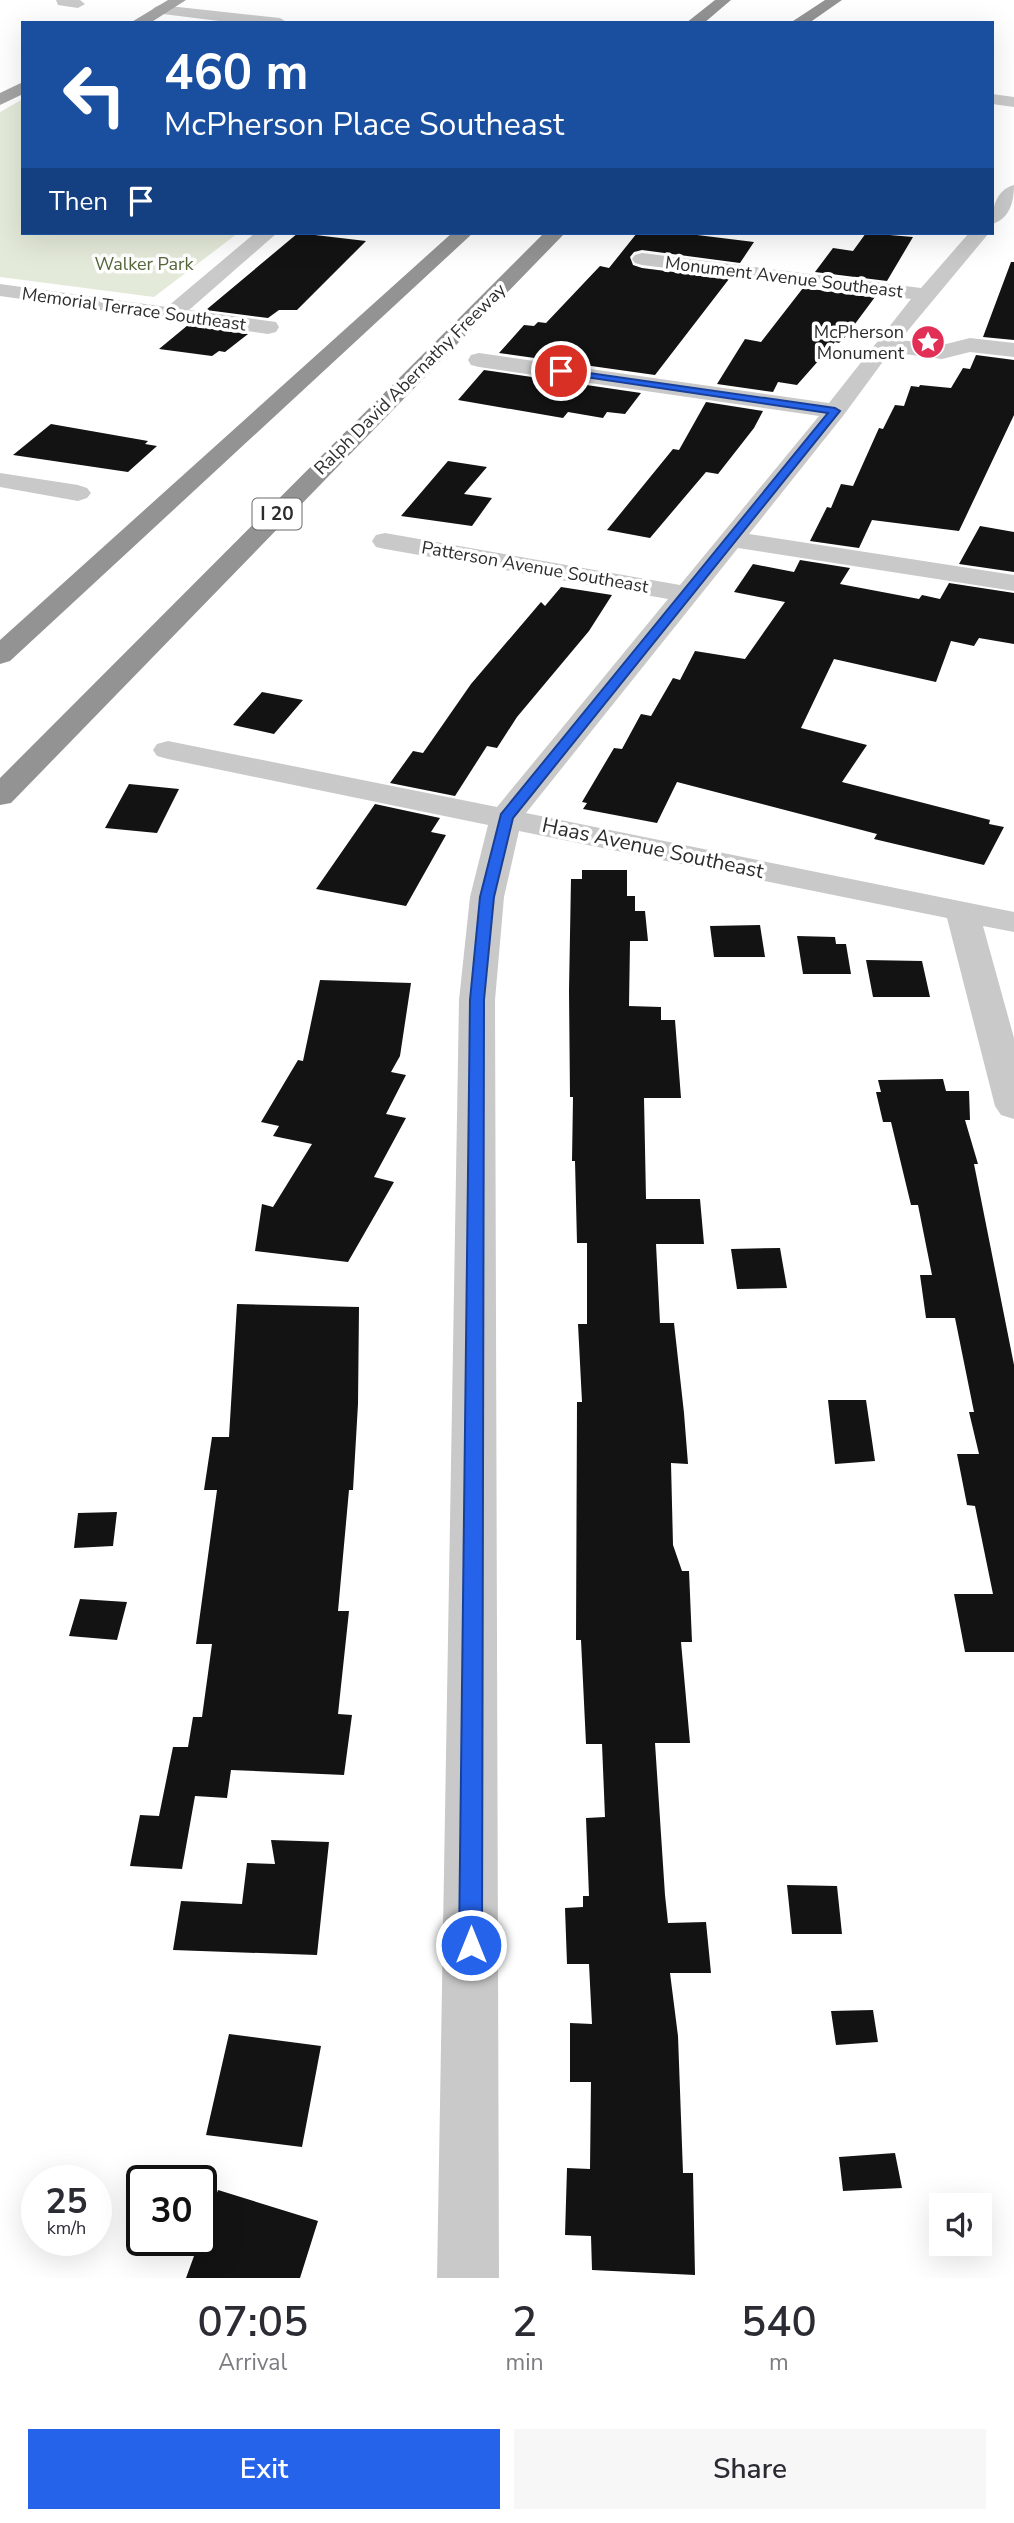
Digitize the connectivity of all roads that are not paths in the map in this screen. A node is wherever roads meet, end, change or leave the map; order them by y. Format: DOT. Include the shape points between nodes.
graph roads {
  1 [pos="179,0"];
  2 [pos="724,0"];
  3 [pos="835,0"];
  4 [pos="160,10"];
  5 [pos="141,21"];
  6 [pos="262,21"];
  7 [pos="697,21"];
  8 [pos="801,21"];
  9 [pos="21,88"];
  10 [pos="994,99"];
  11 [pos="0,100"];
  12 [pos="1014,102"];
  13 [pos="1009,193"];
  14 [pos="994,215"];
  15 [pos="265,235"];
  16 [pos="461,235"];
  17 [pos="553,235"];
  18 [pos="977,235"];
  19 [pos="642,258"];
  20 [pos="0,290"];
  21 [pos="926,295"];
  22 [pos="171,314"];
  23 [pos="268,327"];
  24 [pos="892,335"];
  25 [pos="1014,350"];
  26 [pos="479,360"];
  27 [pos="835,411"];
  28 [pos="0,480"];
  29 [pos="78,493"];
  30 [pos="729,539"];
  31 [pos="385,541"];
  32 [pos="1014,583"];
  33 [pos="685,594"];
  34 [pos="0,655"];
  35 [pos="168,750"];
  36 [pos="0,796"];
  37 [pos="506,817"];
  38 [pos="962,912"];
  39 [pos="1014,922"];
  40 [pos="1014,1106"];
  41 [pos="468,2278"];
  1 -- 4 [label="main road"];
  2 -- 7 [label="highway"];
  3 -- 8 [label="highway"];
  4 -- 5 [label="main road"];
  4 -- 6 [label="street"];
  9 -- 11 [label="main road"];
  10 -- 12 [label="street"];
  13 -- 14 [label="street"];
  15 -- 22 [label="street"];
  16 -- 34 [label="highway"];
  17 -- 36 [label="highway, Ralph David Abernathy Freeway / I 20"];
  18 -- 21 [label="street"];
  19 -- 21 [label="street, Monument Avenue Southeast"];
  20 -- 22 [label="street, Memorial Terrace Southeast"];
  21 -- 24 [label="street"];
  22 -- 23 [label="street, Memorial Terrace Southeast"];
  24 -- 25 [label="street" via="942,352 970,345"];
  24 -- 27 [label="street"];
  26 -- 27 [label="street"];
  27 -- 30 [label="street"];
  28 -- 29 [label="street"];
  30 -- 32 [label="street"];
  30 -- 33 [label="street"];
  31 -- 33 [label="street, Patterson Avenue Southeast"];
  33 -- 37 [label="street"];
  35 -- 37 [label="street, Haas Avenue Southeast"];
  37 -- 38 [label="street, Haas Avenue Southeast"];
  37 -- 41 [label="street" via="487,897 477,1000"];
  38 -- 39 [label="street, Haas Avenue Southeast"];
  38 -- 40 [label="street"];
}
